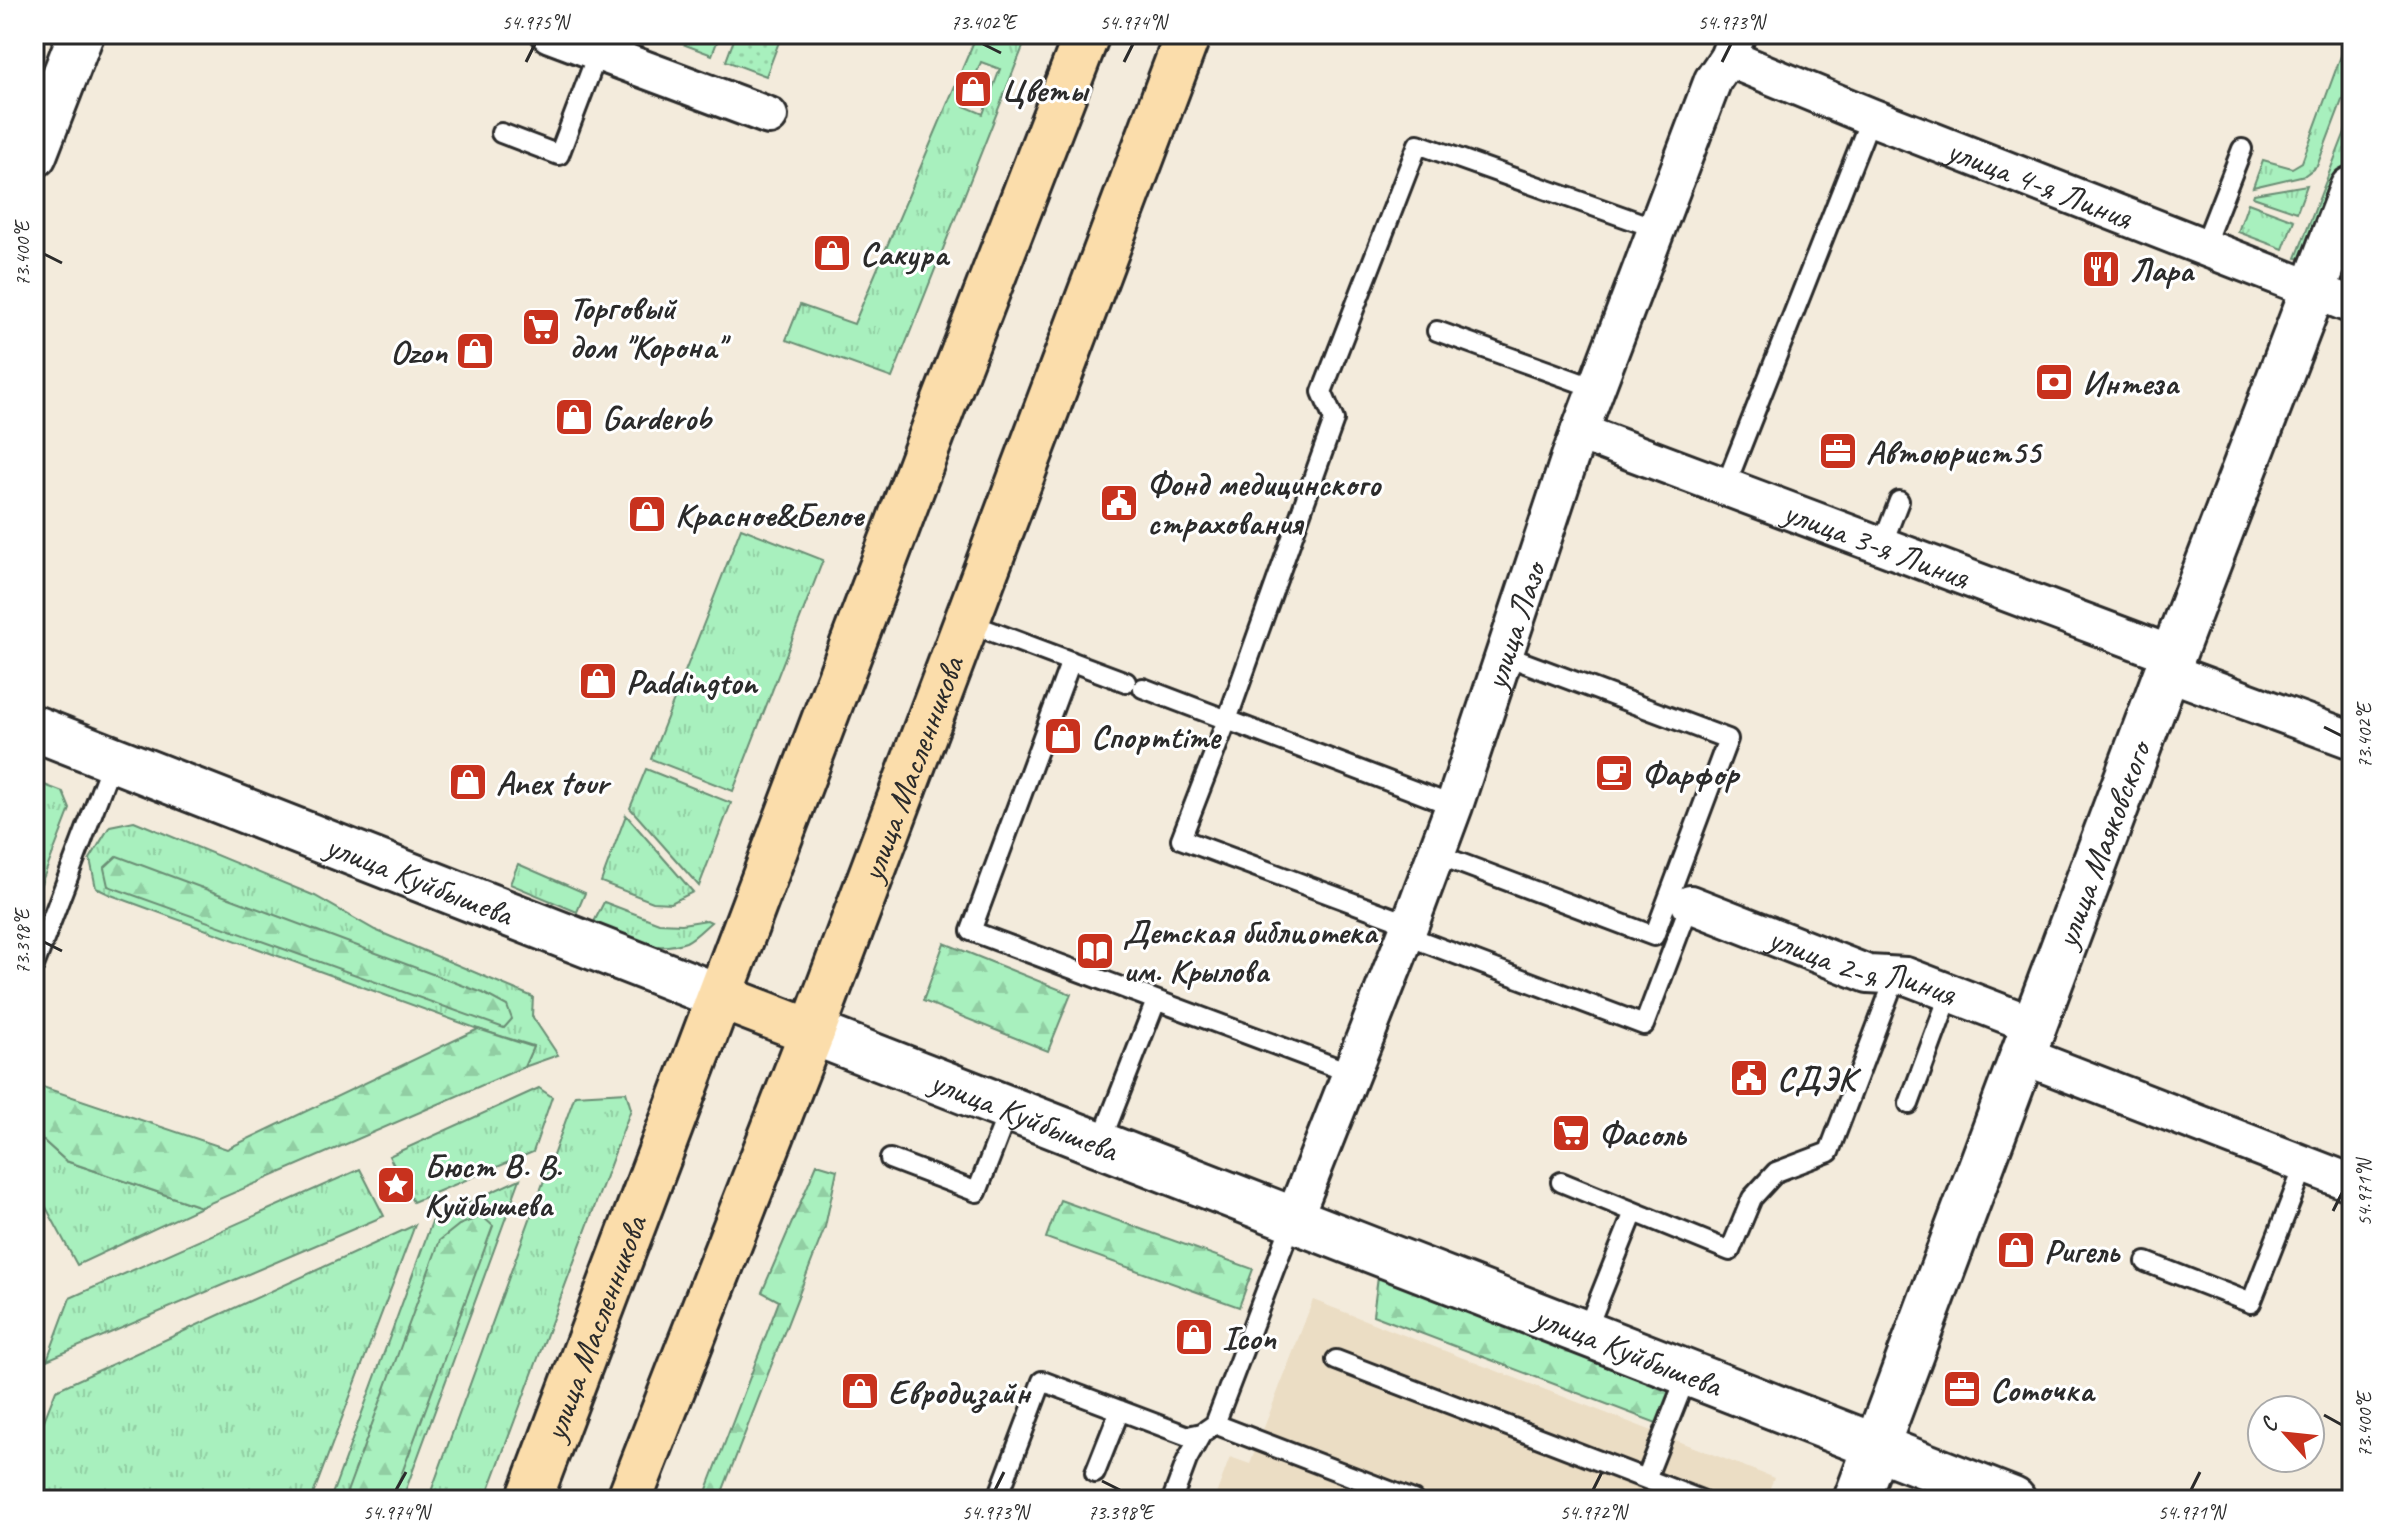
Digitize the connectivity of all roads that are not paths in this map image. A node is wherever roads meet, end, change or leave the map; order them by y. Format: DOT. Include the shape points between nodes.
graph roads {
  1 [pos="81,34"];
  2 [pos="550,34"];
  3 [pos="1087,34"];
  4 [pos="1188,34"];
  5 [pos="1733,46"];
  6 [pos="598,52"];
  7 [pos="769,116"];
  8 [pos="1871,117"];
  9 [pos="501,133"];
  10 [pos="2242,149"];
  11 [pos="34,155"];
  12 [pos="2352,189"];
  13 [pos="1655,228"];
  14 [pos="2204,246"];
  15 [pos="2333,297"];
  16 [pos="1437,331"];
  17 [pos="1595,388"];
  18 [pos="1579,432"];
  19 [pos="1725,487"];
  20 [pos="1899,501"];
  21 [pos="1882,545"];
  22 [pos="966,622"];
  23 [pos="1504,655"];
  24 [pos="1071,661"];
  25 [pos="2170,664"];
  26 [pos="1227,720"];
  27 [pos="34,728"];
  28 [pos="2352,740"];
  29 [pos="113,759"];
  30 [pos="1454,806"];
  31 [pos="1436,854"];
  32 [pos="1690,904"];
  33 [pos="1408,930"];
  34 [pos="34,966"];
  35 [pos="1896,976"];
  36 [pos="1950,993"];
  37 [pos="721,997"];
  38 [pos="1156,1001"];
  39 [pos="812,1032"];
  40 [pos="2030,1041"];
  41 [pos="1351,1073"];
  42 [pos="1909,1104"];
  43 [pos="1009,1109"];
  44 [pos="1099,1145"];
  45 [pos="890,1159"];
  46 [pos="2305,1164"];
  47 [pos="1561,1182"];
  48 [pos="2352,1183"];
  49 [pos="1634,1212"];
  50 [pos="1293,1220"];
  51 [pos="2146,1262"];
  52 [pos="1585,1334"];
  53 [pos="1336,1360"];
  54 [pos="1687,1375"];
  55 [pos="1120,1410"];
  56 [pos="1209,1429"];
  57 [pos="1876,1447"];
  58 [pos="1095,1473"];
  59 [pos="1646,1479"];
  60 [pos="529,1500"];
  61 [pos="629,1500"];
  62 [pos="997,1500"];
  63 [pos="1172,1500"];
  64 [pos="1413,1500"];
  65 [pos="1701,1500"];
  66 [pos="1856,1500"];
  67 [pos="2013,1500"];
  1 -- 11 [label="main road"];
  2 -- 6 [label="street"];
  3 -- 37 [label="main road, улица Масленникова"];
  4 -- 22 [label="main road, улица Масленникова"];
  5 -- 8 [label="street, улица 4-я Линия"];
  5 -- 13 [label="street, улица Лазо" via="1713,80"];
  6 -- 7 [label="street"];
  6 -- 9 [label="lane" via="559,155"];
  8 -- 14 [label="street, улица 4-я Линия"];
  8 -- 19 [label="lane"];
  10 -- 14 [label="lane"];
  12 -- 15 [label="main road, улица Маяковского"];
  13 -- 17 [label="street, улица Лазо"];
  13 -- 26 [label="lane" via="1418,144 1322,392 1334,420"];
  14 -- 15 [label="street, улица 4-я Линия"];
  15 -- 25 [label="main road, улица Маяковского"];
  16 -- 17 [label="lane"];
  17 -- 18 [label="street, улица Лазо"];
  18 -- 19 [label="street, улица 3-я Линия"];
  18 -- 23 [label="street, улица Лазо"];
  19 -- 21 [label="street, улица 3-я Линия"];
  20 -- 21 [label="lane"];
  21 -- 25 [label="street, улица 3-я Линия"];
  22 -- 24 [label="lane"];
  22 -- 39 [label="main road, улица Масленникова"];
  23 -- 30 [label="street, улица Лазо"];
  23 -- 31 [label="lane" via="1728,739 1654,936"];
  24 -- 26 [label="lane"];
  24 -- 38 [label="lane" via="971,931"];
  25 -- 28 [label="street, улица 3-я Линия"];
  25 -- 40 [label="main road, улица Маяковского"];
  26 -- 30 [label="lane"];
  26 -- 33 [label="lane" via="1181,839"];
  27 -- 29 [label="main road, улица Куйбышева"];
  29 -- 34 [label="lane"];
  29 -- 37 [label="main road, улица Куйбышева"];
  30 -- 31 [label="street, улица Лазо"];
  31 -- 33 [label="street, улица Лазо"];
  32 -- 33 [label="lane" via="1644,1025"];
  32 -- 35 [label="street, улица 2-я Линия" via="1868,974"];
  33 -- 41 [label="street, улица Лазо"];
  35 -- 36 [label="street, улица 2-я Линия"];
  35 -- 49 [label="lane" via="1829,1152 1776,1172 1752,1198 1730,1251"];
  36 -- 40 [label="street, улица 2-я Линия"];
  36 -- 42 [label="lane"];
  37 -- 39 [label="main road, улица Куйбышева"];
  37 -- 60 [label="main road, улица Масленникова"];
  38 -- 41 [label="lane"];
  38 -- 44 [label="lane"];
  39 -- 43 [label="main road, улица Куйбышева"];
  39 -- 61 [label="main road, улица Масленникова"];
  40 -- 46 [label="street, улица 2-я Линия"];
  40 -- 57 [label="main road, улица Маяковского"];
  41 -- 50 [label="street, улица Лазо"];
  43 -- 44 [label="main road, улица Куйбышева"];
  43 -- 45 [label="lane" via="977,1192"];
  44 -- 50 [label="main road, улица Куйбышева"];
  46 -- 48 [label="street, улица 2-я Линия"];
  46 -- 51 [label="lane" via="2251,1303"];
  47 -- 49 [label="lane"];
  49 -- 52 [label="lane"];
  50 -- 52 [label="main road, улица Куйбышева"];
  50 -- 56 [label="lane"];
  52 -- 54 [label="main road, улица Куйбышева"];
  53 -- 59 [label="lane"];
  54 -- 57 [label="main road, улица Куйбышева"];
  54 -- 59 [label="lane"];
  55 -- 56 [label="lane" via="1188,1436"];
  55 -- 58 [label="lane"];
  55 -- 62 [label="lane" via="1042,1381"];
  56 -- 63 [label="lane" via="1187,1460"];
  56 -- 64 [label="lane"];
  57 -- 66 [label="main road, улица Маяковского"];
  57 -- 67 [label="main road, улица Куйбышева"];
  59 -- 65 [label="lane"];
}
